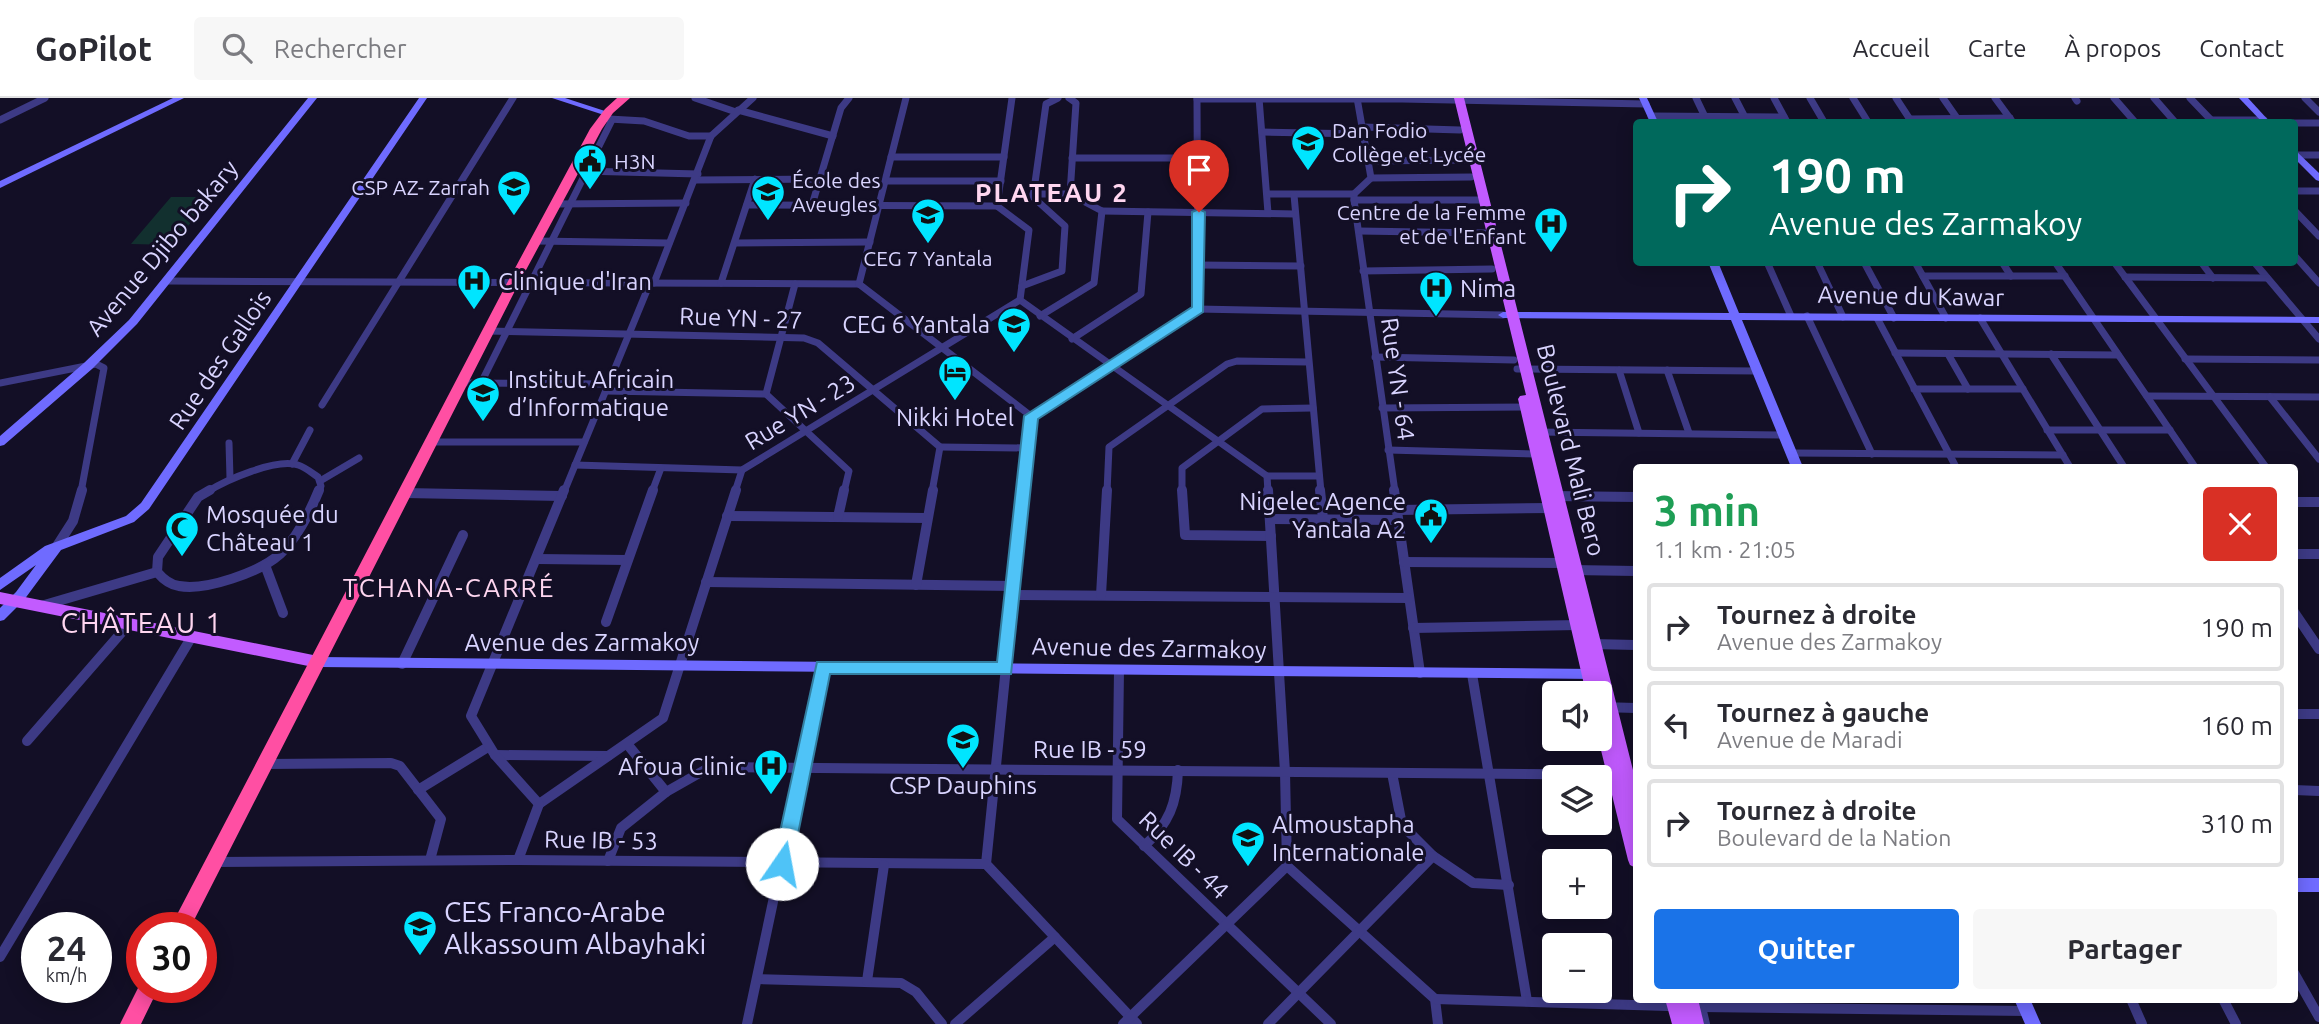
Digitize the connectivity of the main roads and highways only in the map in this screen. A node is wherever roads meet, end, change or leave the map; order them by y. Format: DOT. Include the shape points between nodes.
graph roads {
  1 [pos="624,98"];
  2 [pos="1456,99"];
  3 [pos="1480,200"];
  4 [pos="1508,315"];
  5 [pos="1519,366"];
  6 [pos="1537,432"];
  7 [pos="1551,500"];
  8 [pos="1567,568"];
  9 [pos="0,597"];
  10 [pos="1588,644"];
  11 [pos="318,662"];
  12 [pos="1595,674"];
  13 [pos="1595,681"];
  14 [pos="1597,681"];
  15 [pos="1612,735"];
  16 [pos="1626,775"];
  17 [pos="1633,802"];
  18 [pos="1633,834"];
  19 [pos="188,912"];
  20 [pos="141,1003"];
  21 [pos="1688,1007"];
  22 [pos="130,1024"];
  23 [pos="1681,1024"];
  1 -- 11 [label="highway" via="608,117 563,204 513,283"];
  2 -- 3 [label="main road, Boulevard Mali Bero"];
  2 -- 3 [label="main road, Boulevard Mali Bero"];
  3 -- 4 [label="main road, Boulevard Mali Bero"];
  3 -- 4 [label="main road, Boulevard Mali Bero" via="1492,269"];
  4 -- 5 [label="main road, Boulevard Mali Bero"];
  5 -- 6 [label="main road, Boulevard Mali Bero"];
  5 -- 6 [label="main road, Boulevard Mali Bero" via="1526,407"];
  6 -- 7 [label="main road, Boulevard Mali Bero"];
  6 -- 7 [label="main road, Boulevard Mali Bero" via="1537,454"];
  7 -- 8 [label="main road, Boulevard Mali Bero"];
  8 -- 10 [label="main road, Boulevard Mali Bero"];
  8 -- 10 [label="main road, Boulevard Mali Bero" via="1578,625"];
  9 -- 11 [label="main road"];
  10 -- 12 [label="main road, Boulevard Mali Bero"];
  11 -- 19 [label="highway"];
  12 -- 13 [label="main road, Boulevard Mali Bero"];
  12 -- 14 [label="main road, Boulevard Mali Bero"];
  15 -- 16 [label="main road, Boulevard Mali Bero"];
  16 -- 17 [label="main road, Boulevard Mali Bero"];
  16 -- 18 [label="main road, Boulevard Mali Bero"];
  20 -- 22 [label="highway"];
  21 -- 23 [label="main road"];
}
